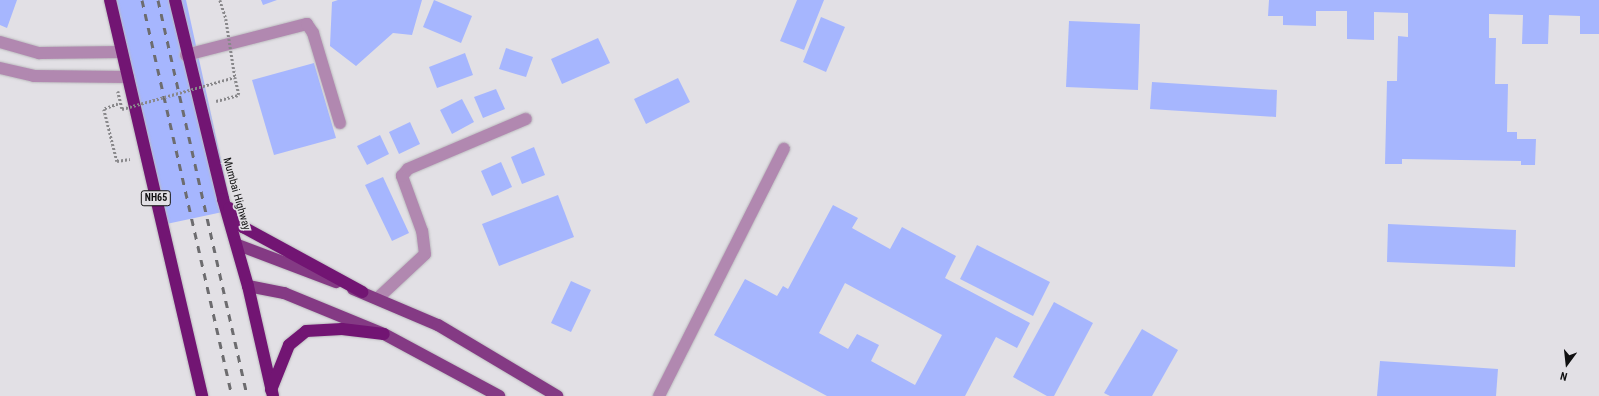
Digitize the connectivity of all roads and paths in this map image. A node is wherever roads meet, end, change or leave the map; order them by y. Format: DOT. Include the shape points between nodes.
graph roads {
  1 [pos="110,0"];
  2 [pos="175,0"];
  3 [pos="220,0"];
  4 [pos="0,42"];
  5 [pos="122,52"];
  6 [pos="186,55"];
  7 [pos="0,68"];
  8 [pos="128,77"];
  9 [pos="235,77"];
  10 [pos="118,91"];
  11 [pos="239,95"];
  12 [pos="104,109"];
  13 [pos="122,109"];
  14 [pos="123,116"];
  15 [pos="526,119"];
  16 [pos="340,123"];
  17 [pos="784,149"];
  18 [pos="129,152"];
  19 [pos="223,199"];
  20 [pos="238,245"];
  21 [pos="248,286"];
  22 [pos="362,292"];
  23 [pos="378,298"];
  24 [pos="384,334"];
  25 [pos="272,393"];
  26 [pos="202,396"];
  27 [pos="499,396"];
  28 [pos="557,396"];
  29 [pos="659,396"];
  1 -- 5 [label="highway, NH65"];
  2 -- 6 [label="highway, Mumbai Highway"];
  3 -- 9 [label="path, bridge" via="226,19"];
  4 -- 5 [label="street" via="39,53"];
  5 -- 8 [label="highway, NH65"];
  6 -- 16 [label="street" via="307,24 314,33"];
  6 -- 19 [label="highway, Mumbai Highway"];
  7 -- 8 [label="street" via="34,76"];
  8 -- 26 [label="highway, NH65"];
  9 -- 11 [label="path, bridge"];
  9 -- 13 [label="path, bridge"];
  10 -- 13 [label="path, bridge"];
  12 -- 18 [label="path" via="118,161 130,159"];
  13 -- 14 [label="path"];
  15 -- 23 [label="street" via="408,169 402,176 422,231 425,254"];
  17 -- 29 [label="street"];
  19 -- 20 [label="highway, Mumbai Highway"];
  19 -- 22 [label="highway" via="243,227"];
  20 -- 21 [label="highway, Mumbai Highway"];
  20 -- 22 [label="main road"];
  21 -- 24 [label="main road" via="284,293"];
  21 -- 25 [label="highway, Mumbai Highway"];
  22 -- 23 [label="main road"];
  23 -- 28 [label="main road" via="438,325"];
  24 -- 25 [label="highway" via="342,328 306,330 289,345"];
  24 -- 27 [label="main road"];
}
